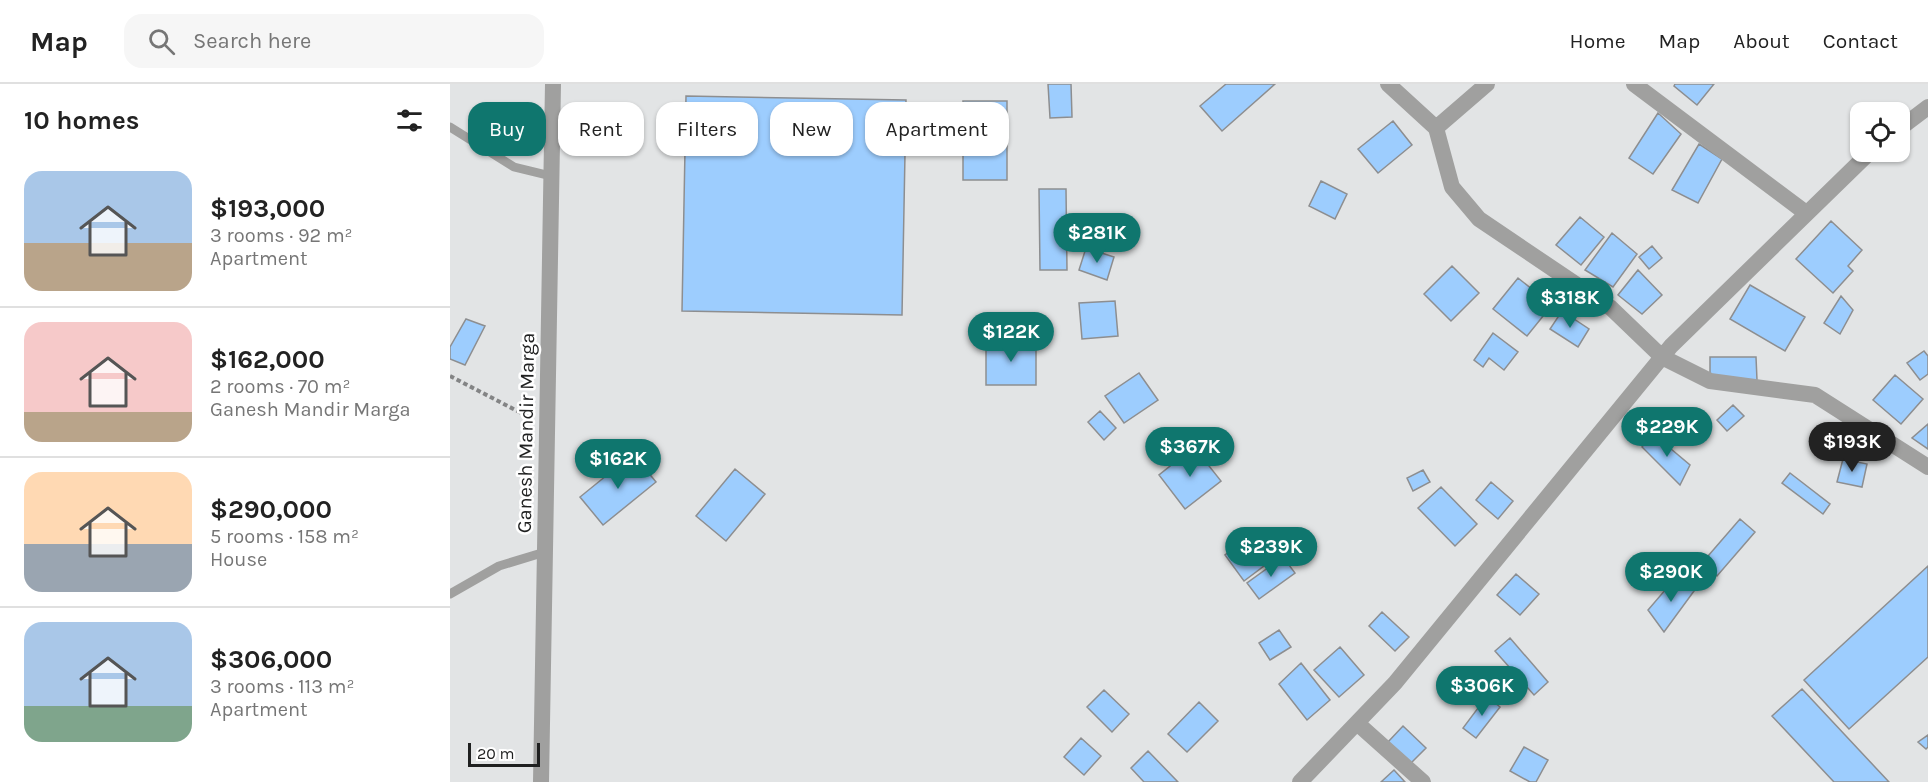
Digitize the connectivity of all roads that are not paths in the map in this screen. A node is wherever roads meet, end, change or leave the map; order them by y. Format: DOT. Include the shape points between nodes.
graph roads {
  1 [pos="553,84"];
  2 [pos="1388,84"];
  3 [pos="1487,84"];
  4 [pos="1634,84"];
  5 [pos="1928,107"];
  6 [pos="1910,121"];
  7 [pos="450,127"];
  8 [pos="1436,128"];
  9 [pos="1860,162"];
  10 [pos="551,176"];
  11 [pos="1806,213"];
  12 [pos="1662,357"];
  13 [pos="1928,467"];
  14 [pos="545,552"];
  15 [pos="450,594"];
  16 [pos="1357,723"];
  17 [pos="541,782"];
  18 [pos="1300,782"];
  19 [pos="1423,782"];
  1 -- 10 [label="street, Ganesh Mandir Marga"];
  2 -- 8 [label="street"];
  3 -- 8 [label="street"];
  4 -- 11 [label="street"];
  5 -- 6 [label="street"];
  7 -- 10 [label="lane" via="514,167"];
  8 -- 12 [label="street" via="1452,187 1479,219 1611,308"];
  9 -- 11 [label="street"];
  10 -- 14 [label="street, Ganesh Mandir Marga"];
  11 -- 12 [label="street"];
  12 -- 13 [label="street" via="1710,381 1815,395"];
  12 -- 16 [label="street" via="1395,683"];
  14 -- 15 [label="lane" via="499,566"];
  14 -- 17 [label="street, Ganesh Mandir Marga"];
  16 -- 18 [label="street"];
  16 -- 19 [label="street"];
}
